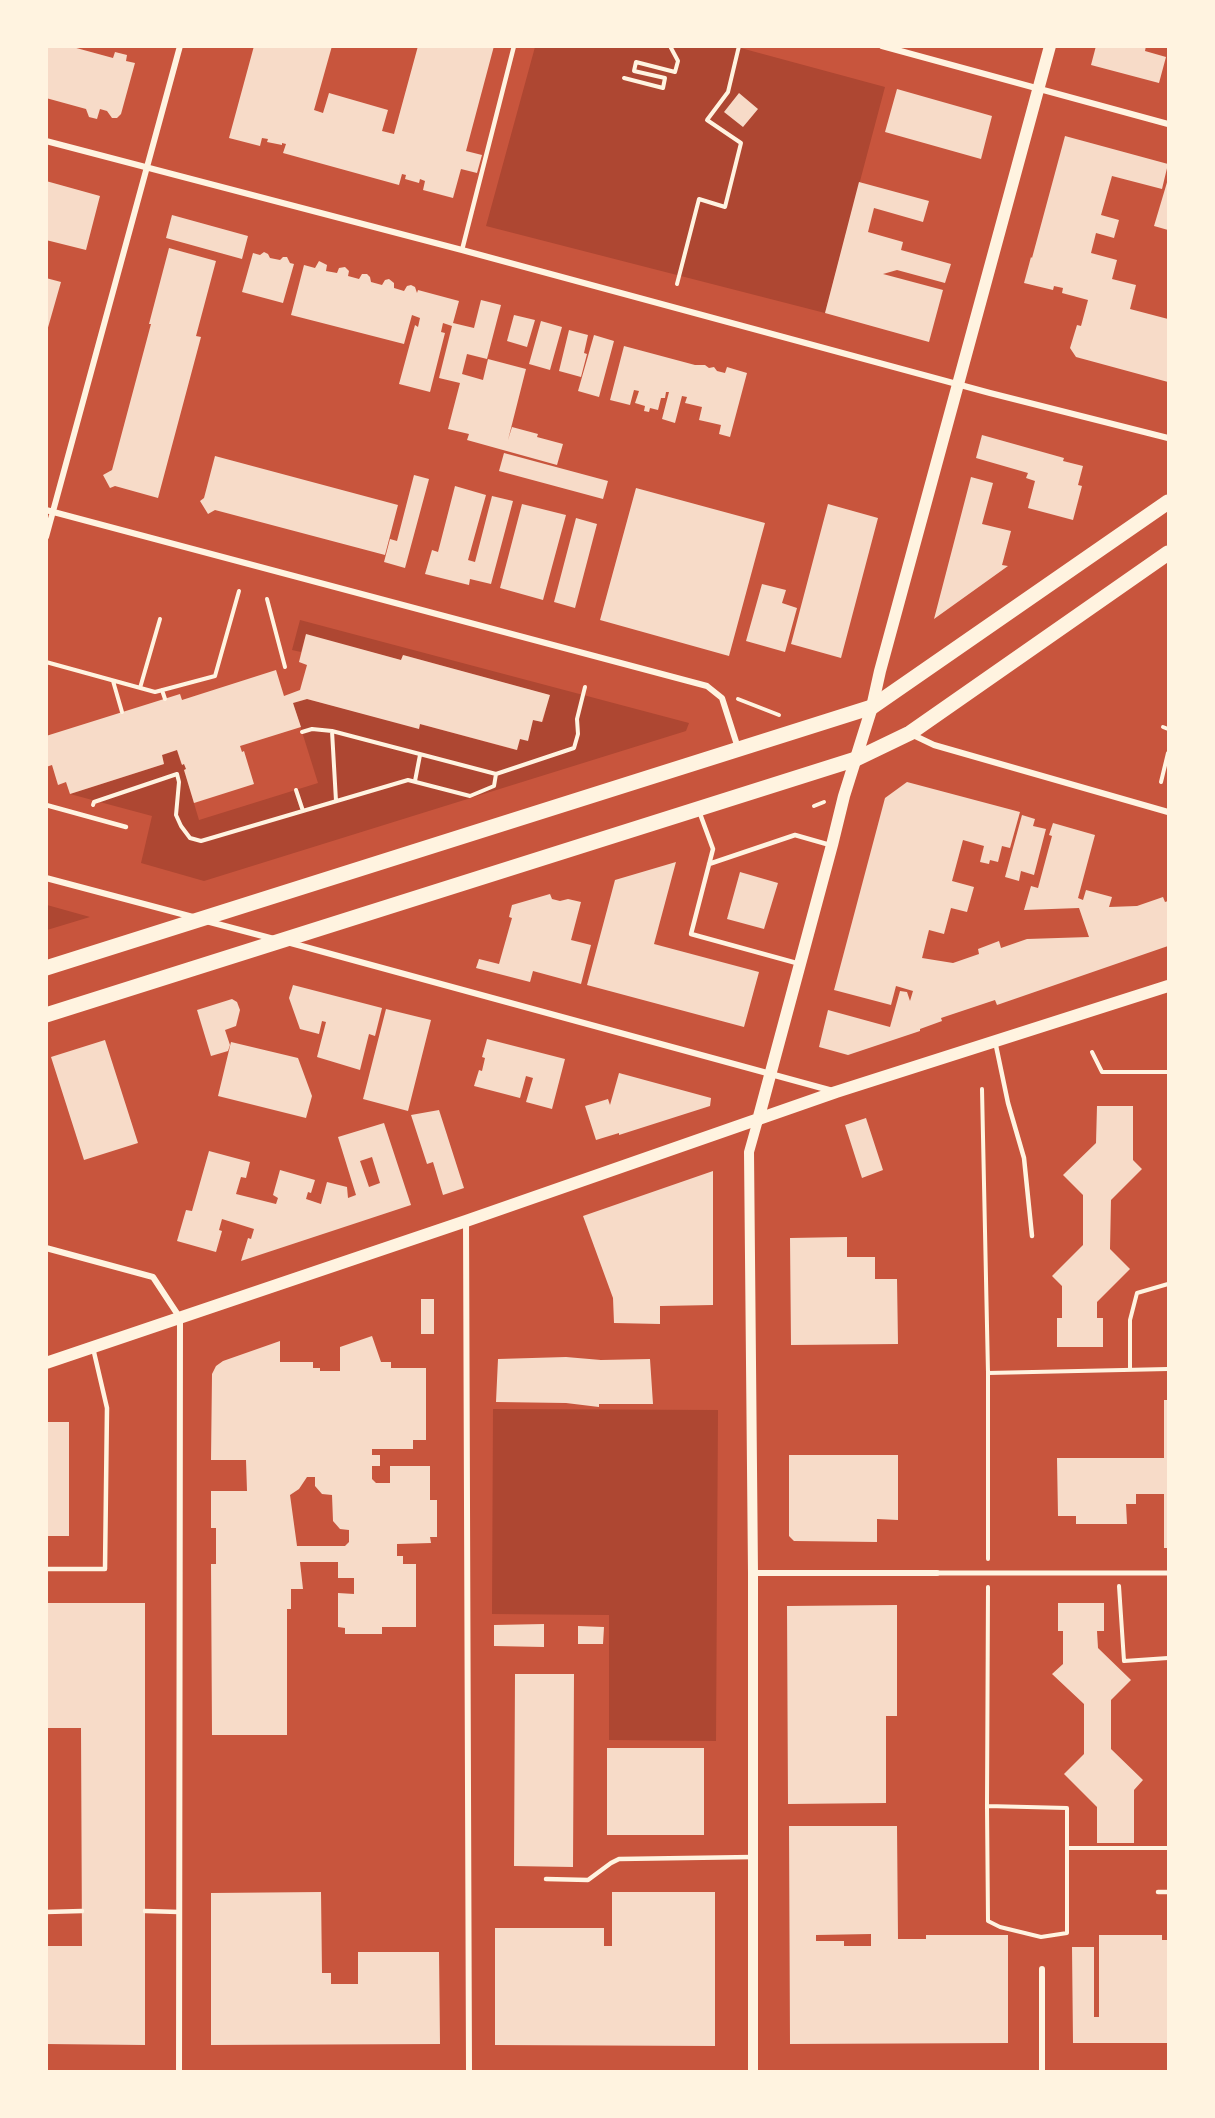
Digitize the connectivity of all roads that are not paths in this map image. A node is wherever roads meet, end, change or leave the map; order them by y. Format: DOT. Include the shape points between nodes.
graph roads {
  1 [pos="180,46"];
  2 [pos="514,46"];
  3 [pos="882,46"];
  4 [pos="1050,46"];
  5 [pos="1038,89"];
  6 [pos="1168,124"];
  7 [pos="46,141"];
  8 [pos="147,168"];
  9 [pos="462,250"];
  10 [pos="958,384"];
  11 [pos="1168,438"];
  12 [pos="1168,502"];
  13 [pos="50,511"];
  14 [pos="46,537"];
  15 [pos="1168,554"];
  16 [pos="872,707"];
  17 [pos="910,733"];
  18 [pos="739,750"];
  19 [pos="856,759"];
  20 [pos="46,805"];
  21 [pos="698,809"];
  22 [pos="1168,812"];
  23 [pos="126,827"];
  24 [pos="832,846"];
  25 [pos="709,864"];
  26 [pos="46,878"];
  27 [pos="200,919"];
  28 [pos="280,941"];
  29 [pos="800,964"];
  30 [pos="46,968"];
  31 [pos="1168,986"];
  32 [pos="46,1015"];
  33 [pos="995,1041"];
  34 [pos="770,1074"];
  35 [pos="836,1092"];
  36 [pos="758,1120"];
  37 [pos="466,1221"];
  38 [pos="1032,1236"];
  39 [pos="46,1248"];
  40 [pos="180,1318"];
  41 [pos="93,1348"];
  42 [pos="46,1363"];
  43 [pos="46,1569"];
  44 [pos="753,1573"];
  45 [pos="937,1573"];
  46 [pos="1168,1573"];
  47 [pos="753,1857"];
  48 [pos="546,1879"];
  49 [pos="1158,1892"];
  50 [pos="1168,1892"];
  51 [pos="82,1911"];
  52 [pos="146,1911"];
  53 [pos="46,1912"];
  54 [pos="179,1912"];
  55 [pos="1042,1969"];
  56 [pos="179,2072"];
  57 [pos="469,2072"];
  58 [pos="753,2072"];
  59 [pos="1042,2072"];
  1 -- 8 [label="street"];
  2 -- 9 [label="lane"];
  3 -- 5 [label="street"];
  4 -- 5 [label="main road"];
  5 -- 6 [label="street"];
  5 -- 10 [label="main road"];
  7 -- 8 [label="street"];
  8 -- 9 [label="street"];
  8 -- 13 [label="street"];
  9 -- 10 [label="street"];
  10 -- 11 [label="street"];
  10 -- 16 [label="main road"];
  12 -- 16 [label="main road"];
  13 -- 14 [label="street"];
  13 -- 18 [label="street" via="707,686 722,698"];
  15 -- 17 [label="main road"];
  16 -- 18 [label="main road"];
  16 -- 19 [label="main road"];
  17 -- 19 [label="main road"];
  17 -- 22 [label="street" via="934,745"];
  18 -- 27 [label="main road"];
  19 -- 21 [label="main road"];
  19 -- 24 [label="main road"];
  20 -- 23 [label="lane"];
  21 -- 25 [label="lane" via="712,849"];
  21 -- 28 [label="main road"];
  24 -- 25 [label="lane" via="795,835"];
  24 -- 29 [label="main road"];
  25 -- 29 [label="lane" via="691,934"];
  26 -- 27 [label="street"];
  27 -- 28 [label="street"];
  27 -- 30 [label="main road"];
  28 -- 32 [label="main road"];
  28 -- 34 [label="street"];
  29 -- 34 [label="main road"];
  31 -- 33 [label="main road"];
  33 -- 35 [label="main road"];
  33 -- 38 [label="lane" via="1024,1158"];
  34 -- 35 [label="street"];
  34 -- 36 [label="main road"];
  35 -- 36 [label="main road"];
  36 -- 37 [label="main road"];
  36 -- 44 [label="street" via="749,1152"];
  37 -- 40 [label="main road"];
  37 -- 57 [label="street"];
  39 -- 40 [label="street" via="153,1276"];
  40 -- 41 [label="main road"];
  40 -- 54 [label="street"];
  41 -- 42 [label="main road"];
  41 -- 43 [label="lane" via="107,1408 105,1569"];
  44 -- 45 [label="street"];
  44 -- 47 [label="street"];
  45 -- 46 [label="street"];
  47 -- 48 [label="lane" via="619,1860 588,1880"];
  47 -- 58 [label="street"];
  49 -- 50 [label="lane"];
  51 -- 53 [label="lane"];
  52 -- 54 [label="lane"];
  54 -- 56 [label="street"];
  55 -- 59 [label="street"];
}
